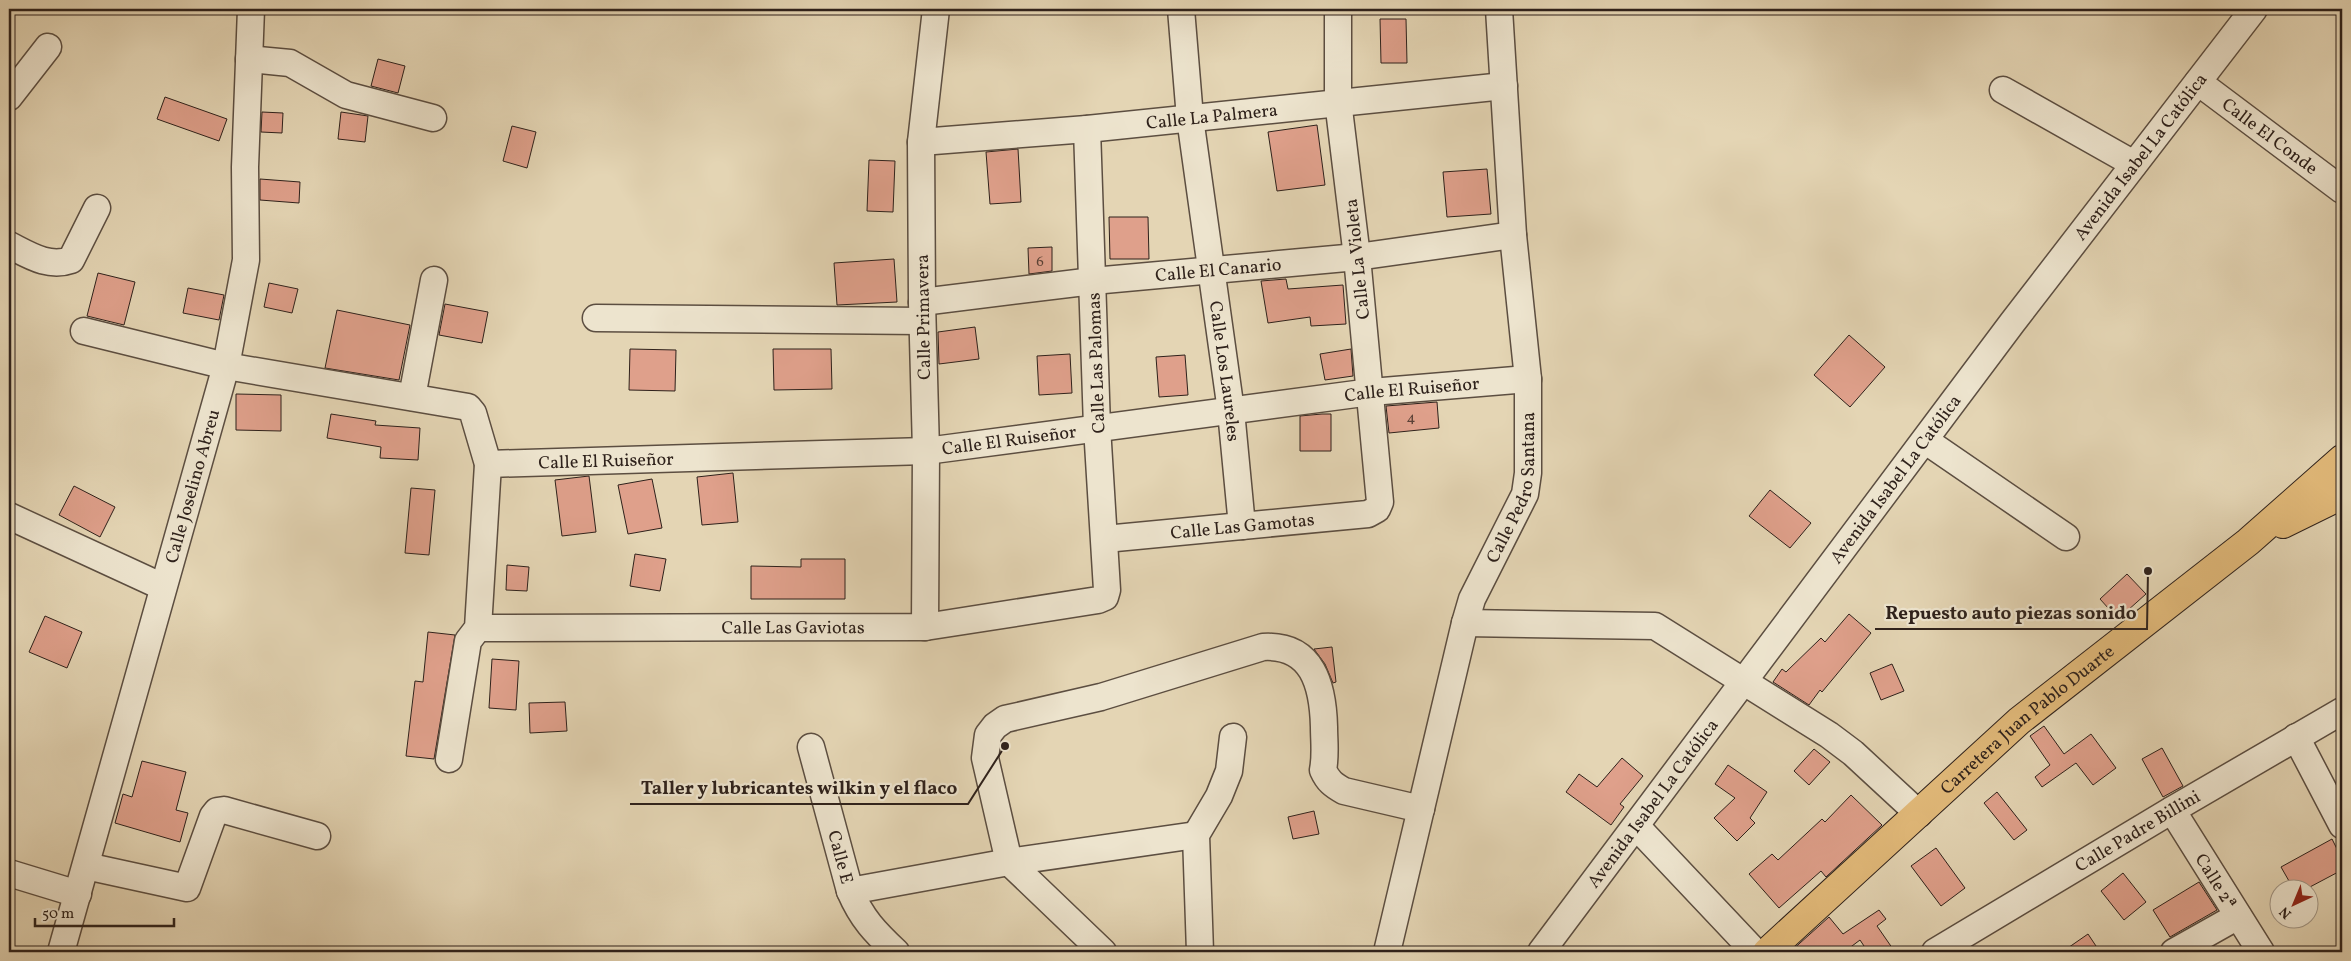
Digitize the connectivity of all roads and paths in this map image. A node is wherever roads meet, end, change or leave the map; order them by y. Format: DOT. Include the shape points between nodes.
graph roads {
  1 [pos="251,9"];
  2 [pos="936,9"];
  3 [pos="1181,9"];
  4 [pos="1338,9"];
  5 [pos="1499,9"];
  6 [pos="2254,9"];
  7 [pos="48,47"];
  8 [pos="249,59"];
  9 [pos="2198,82"];
  10 [pos="1504,86"];
  11 [pos="2003,90"];
  12 [pos="9,97"];
  13 [pos="1338,101"];
  14 [pos="433,118"];
  15 [pos="1190,118"];
  16 [pos="1087,129"];
  17 [pos="921,142"];
  18 [pos="2134,164"];
  19 [pos="2342,190"];
  20 [pos="96,208"];
  21 [pos="1513,235"];
  22 [pos="9,245"];
  23 [pos="1357,257"];
  24 [pos="1212,271"];
  25 [pos="434,280"];
  26 [pos="1093,281"];
  27 [pos="922,312"];
  28 [pos="596,318"];
  29 [pos="84,331"];
  30 [pos="226,366"];
  31 [pos="1528,379"];
  32 [pos="1371,392"];
  33 [pos="412,397"];
  34 [pos="1231,411"];
  35 [pos="1097,427"];
  36 [pos="1926,441"];
  37 [pos="926,451"];
  38 [pos="2342,460"];
  39 [pos="488,464"];
  40 [pos="2342,495"];
  41 [pos="1377,509"];
  42 [pos="9,516"];
  43 [pos="1242,526"];
  44 [pos="2066,537"];
  45 [pos="1105,539"];
  46 [pos="2248,542"];
  47 [pos="163,588"];
  48 [pos="1105,597"];
  49 [pos="1465,623"];
  50 [pos="925,627"];
  51 [pos="478,628"];
  52 [pos="1743,681"];
  53 [pos="2342,711"];
  54 [pos="1233,737"];
  55 [pos="2296,737"];
  56 [pos="811,747"];
  57 [pos="449,759"];
  58 [pos="2331,788"];
  59 [pos="1421,809"];
  60 [pos="2172,810"];
  61 [pos="1919,814"];
  62 [pos="2342,824"];
  63 [pos="1637,827"];
  64 [pos="1196,835"];
  65 [pos="318,836"];
  66 [pos="1009,862"];
  67 [pos="86,866"];
  68 [pos="9,873"];
  69 [pos="850,891"];
  70 [pos="78,894"];
  71 [pos="2238,916"];
  72 [pos="61,952"];
  73 [pos="896,952"];
  74 [pos="1103,952"];
  75 [pos="1200,952"];
  76 [pos="1387,952"];
  77 [pos="1541,952"];
  78 [pos="1755,952"];
  79 [pos="1767,952"];
  80 [pos="1935,952"];
  81 [pos="2174,952"];
  82 [pos="2261,952"];
  1 -- 8 [label="street, Calle Joselino Abreu"];
  2 -- 17 [label="street, Calle Primavera"];
  3 -- 15 [label="street, Calle Los Laureles"];
  4 -- 13 [label="street, Calle La Violeta"];
  5 -- 10 [label="street, Calle Pedro Santana"];
  6 -- 9 [label="street, Avenida Isabel La Católica"];
  7 -- 12 [label="street"];
  8 -- 14 [label="street" via="290,63 346,94"];
  8 -- 30 [label="street, Calle Joselino Abreu" via="246,260"];
  9 -- 18 [label="street, Avenida Isabel La Católica"];
  9 -- 19 [label="street, Calle El Conde"];
  10 -- 13 [label="street, Calle La Palmera"];
  10 -- 21 [label="street, Calle Pedro Santana"];
  11 -- 18 [label="street"];
  13 -- 15 [label="street, Calle La Palmera"];
  13 -- 23 [label="street, Calle La Violeta"];
  15 -- 16 [label="street, Calle La Palmera"];
  15 -- 24 [label="street, Calle Los Laureles"];
  16 -- 17 [label="street, Calle La Palmera"];
  16 -- 26 [label="street, Calle Las Palomas"];
  17 -- 27 [label="street, Calle Primavera"];
  18 -- 36 [label="street, Avenida Isabel La Católica"];
  20 -- 22 [label="street" via="71,260 60,264 45,263"];
  21 -- 23 [label="street, Calle El Canario"];
  21 -- 31 [label="street, Calle Pedro Santana"];
  23 -- 24 [label="street, Calle El Canario"];
  23 -- 32 [label="street, Calle La Violeta"];
  24 -- 26 [label="street, Calle El Canario"];
  24 -- 34 [label="street, Calle Los Laureles"];
  25 -- 33 [label="street"];
  26 -- 27 [label="street, Calle El Canario"];
  26 -- 35 [label="street, Calle Las Palomas"];
  27 -- 28 [label="street, Calle El Canario"];
  27 -- 37 [label="street, Calle Primavera"];
  29 -- 30 [label="street"];
  30 -- 33 [label="street"];
  30 -- 47 [label="street, Calle Joselino Abreu"];
  31 -- 32 [label="street, Calle El Ruiseñor"];
  31 -- 49 [label="street, Calle Pedro Santana" via="1525,494 1472,599"];
  32 -- 34 [label="street, Calle El Ruiseñor"];
  32 -- 41 [label="street, Calle La Violeta" via="1380,502"];
  33 -- 39 [label="street" via="468,407 473,413"];
  34 -- 35 [label="street, Calle El Ruiseñor"];
  34 -- 43 [label="street, Calle Los Laureles"];
  35 -- 37 [label="street, Calle El Ruiseñor"];
  35 -- 45 [label="street, Calle Las Palomas"];
  36 -- 44 [label="street"];
  36 -- 52 [label="street, Avenida Isabel La Católica"];
  37 -- 39 [label="street, Calle El Ruiseñor"];
  37 -- 50 [label="street, Calle Primavera"];
  38 -- 46 [label="main road, Carretera Juan Pablo Duarte"];
  39 -- 51 [label="street"];
  40 -- 46 [label="main road"];
  41 -- 43 [label="street, Calle Las Gamotas" via="1368,514"];
  42 -- 47 [label="street"];
  43 -- 45 [label="street, Calle Las Gamotas"];
  45 -- 48 [label="street, Calle Las Palomas"];
  46 -- 61 [label="main road, Carretera Juan Pablo Duarte" via="2019,721"];
  47 -- 67 [label="street, Calle Joselino Abreu"];
  48 -- 50 [label="street, Calle Las Gaviotas"];
  49 -- 52 [label="street" via="1655,626"];
  49 -- 59 [label="street, Calle Pedro Santana"];
  50 -- 51 [label="street, Calle Las Gaviotas"];
  51 -- 57 [label="street" via="468,641"];
  52 -- 61 [label="street" via="1853,753"];
  52 -- 63 [label="street, Avenida Isabel La Católica"];
  53 -- 55 [label="street, Calle Padre Billini"];
  54 -- 64 [label="street" via="1229,770 1219,796"];
  55 -- 58 [label="street"];
  55 -- 60 [label="street, Calle Padre Billini"];
  56 -- 69 [label="street, Calle E"];
  58 -- 62 [label="street"];
  59 -- 66 [label="street" via="1344,791 1327,779 1323,770 1323,702 1319,684 1309,666 1296,654 1280,646 1263,647 1101,697 1005,719 995,726 988,735 986,758"];
  59 -- 76 [label="street, Calle Pedro Santana"];
  60 -- 71 [label="street, Calle 2ª"];
  60 -- 80 [label="street, Calle Padre Billini"];
  61 -- 79 [label="main road, Carretera Juan Pablo Duarte"];
  63 -- 77 [label="street, Avenida Isabel La Católica"];
  63 -- 78 [label="street"];
  64 -- 66 [label="street"];
  64 -- 75 [label="street"];
  65 -- 67 [label="street" via="224,810 213,816 187,888"];
  66 -- 69 [label="street"];
  66 -- 74 [label="street"];
  67 -- 70 [label="street, Calle Joselino Abreu"];
  68 -- 70 [label="street"];
  69 -- 73 [label="street, Calle E" via="870,928"];
  70 -- 72 [label="street, Calle Joselino Abreu"];
  71 -- 81 [label="street"];
  71 -- 82 [label="street, Calle 2ª"];
}
